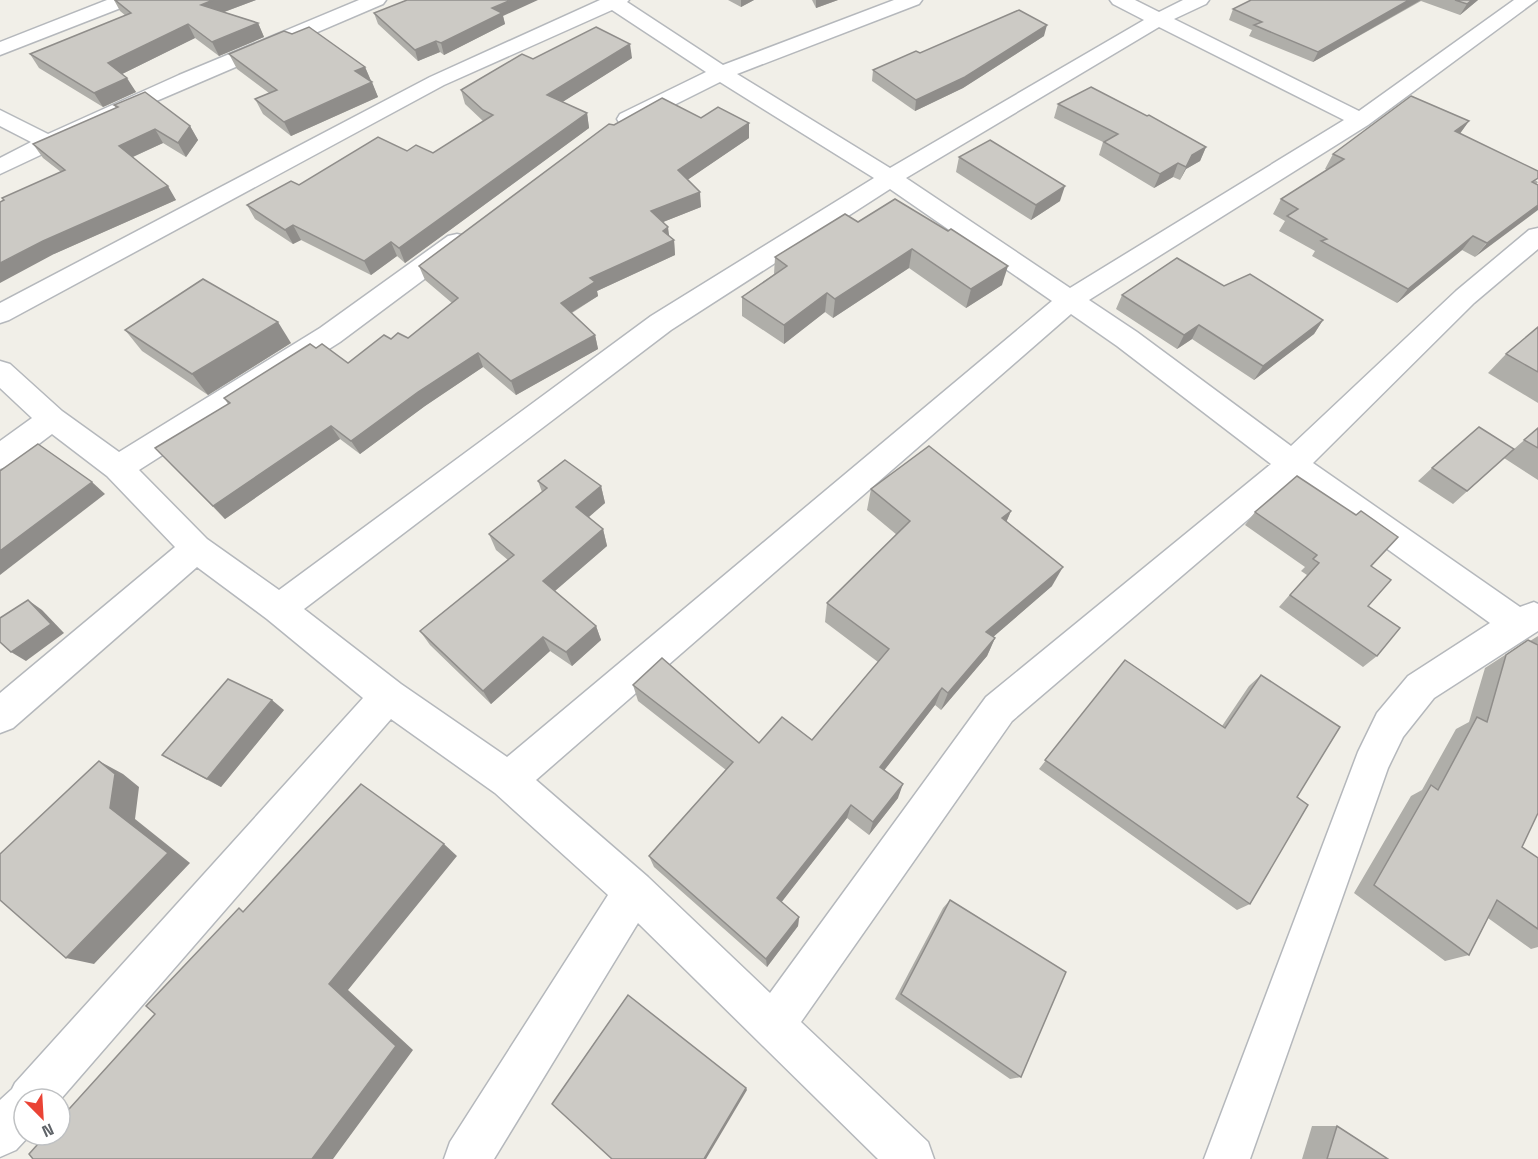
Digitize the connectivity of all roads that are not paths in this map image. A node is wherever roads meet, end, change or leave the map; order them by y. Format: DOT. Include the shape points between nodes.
graph roads {
  1 [pos="124,0"];
  2 [pos="376,0"];
  3 [pos="912,0"];
  4 [pos="1120,0"];
  5 [pos="1199,0"];
  6 [pos="1527,0"];
  7 [pos="614,1"];
  8 [pos="1159,19"];
  9 [pos="0,49"];
  10 [pos="721,73"];
  11 [pos="0,117"];
  12 [pos="1360,120"];
  13 [pos="612,128"];
  14 [pos="46,142"];
  15 [pos="0,167"];
  16 [pos="890,178"];
  17 [pos="480,224"];
  18 [pos="1538,236"];
  19 [pos="1070,300"];
  20 [pos="0,314"];
  21 [pos="0,371"];
  22 [pos="52,419"];
  23 [pos="0,456"];
  24 [pos="1292,464"];
  25 [pos="118,468"];
  26 [pos="196,548"];
  27 [pos="279,609"];
  28 [pos="1528,620"];
  29 [pos="388,696"];
  30 [pos="0,716"];
  31 [pos="508,780"];
  32 [pos="634,891"];
  33 [pos="774,1024"];
  34 [pos="42,1087"];
  35 [pos="12,1120"];
  36 [pos="0,1134"];
  37 [pos="467,1159"];
  38 [pos="911,1159"];
  39 [pos="1227,1159"];
  1 -- 9 [label="street"];
  2 -- 14 [label="street"];
  3 -- 10 [label="street"];
  4 -- 8 [label="street"];
  5 -- 8 [label="street"];
  6 -- 12 [label="street"];
  7 -- 10 [label="street"];
  7 -- 20 [label="street" via="437,81"];
  8 -- 12 [label="street"];
  8 -- 16 [label="street"];
  10 -- 13 [label="street"];
  10 -- 16 [label="street"];
  11 -- 14 [label="street"];
  12 -- 19 [label="street"];
  14 -- 15 [label="street"];
  16 -- 19 [label="street"];
  16 -- 27 [label="street" via="661,323"];
  17 -- 25 [label="street" via="330,335"];
  18 -- 24 [label="street" via="1465,297"];
  19 -- 24 [label="street"];
  19 -- 31 [label="street"];
  21 -- 22 [label="street"];
  22 -- 23 [label="street"];
  22 -- 25 [label="street"];
  24 -- 28 [label="street"];
  24 -- 33 [label="street" via="999,709"];
  25 -- 26 [label="street"];
  26 -- 27 [label="street"];
  26 -- 30 [label="street"];
  27 -- 29 [label="street"];
  28 -- 39 [label="street" via="1421,687 1390,725 1371,765"];
  29 -- 31 [label="street"];
  29 -- 34 [label="street"];
  31 -- 32 [label="street"];
  32 -- 33 [label="street"];
  32 -- 37 [label="street"];
  33 -- 38 [label="street"];
  35 -- 36 [label="street"];
}
